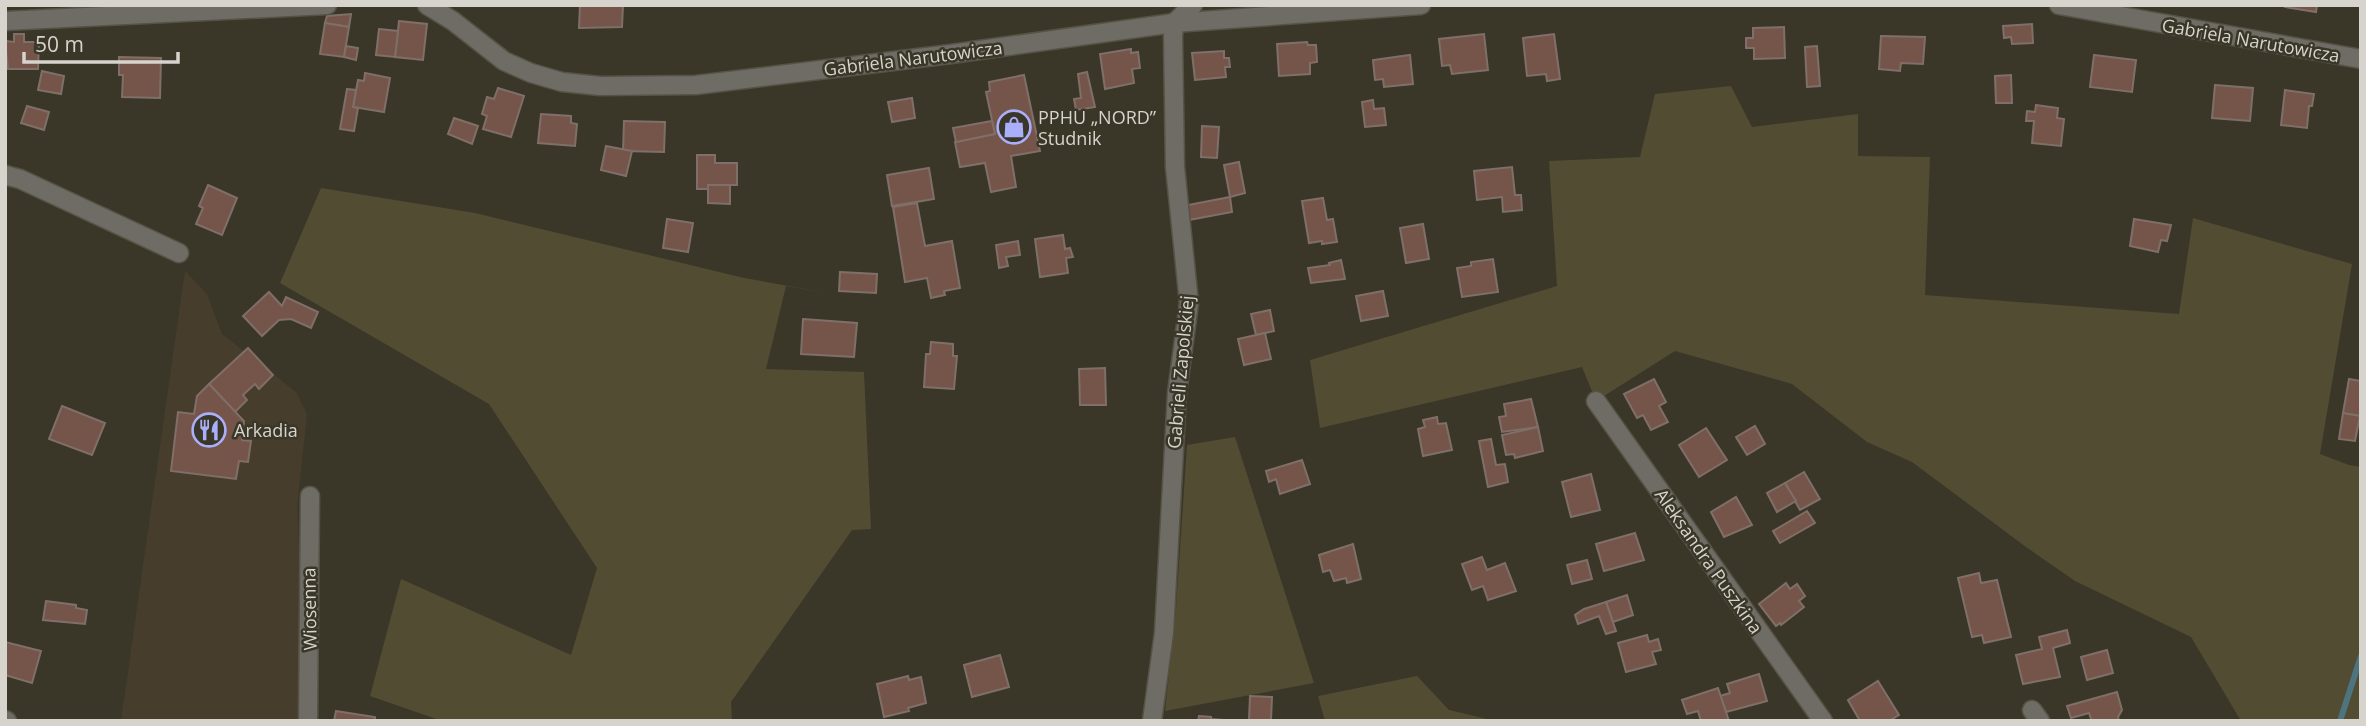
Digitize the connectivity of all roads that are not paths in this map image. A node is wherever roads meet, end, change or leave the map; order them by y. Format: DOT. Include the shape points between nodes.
graph roads {
  1 [pos="327,5"];
  2 [pos="427,5"];
  3 [pos="1193,5"];
  4 [pos="1220,5"];
  5 [pos="1421,5"];
  6 [pos="2059,5"];
  7 [pos="1245,11"];
  8 [pos="1204,12"];
  9 [pos="5,20"];
  10 [pos="1174,23"];
  11 [pos="2361,59"];
  12 [pos="5,175"];
  13 [pos="179,253"];
  14 [pos="1596,401"];
  15 [pos="310,496"];
  16 [pos="308,721"];
  17 [pos="1152,721"];
  18 [pos="1823,721"];
  1 -- 9 [label="street"];
  2 -- 10 [label="street, Gabriela Narutowicza" via="504,61 562,82 600,86 696,85"];
  3 -- 10 [label="street"];
  4 -- 8 [label="street"];
  5 -- 7 [label="street, Gabriela Narutowicza"];
  6 -- 11 [label="street, Gabriela Narutowicza"];
  7 -- 8 [label="street, Gabriela Narutowicza"];
  8 -- 10 [label="street, Gabriela Narutowicza"];
  10 -- 17 [label="street, Gabrieli Zapolskiej" via="1175,167 1189,303 1177,393 1164,633"];
  12 -- 13 [label="street"];
  14 -- 18 [label="street, Aleksandra Puszkina"];
  15 -- 16 [label="street, Wiosenna"];
}
